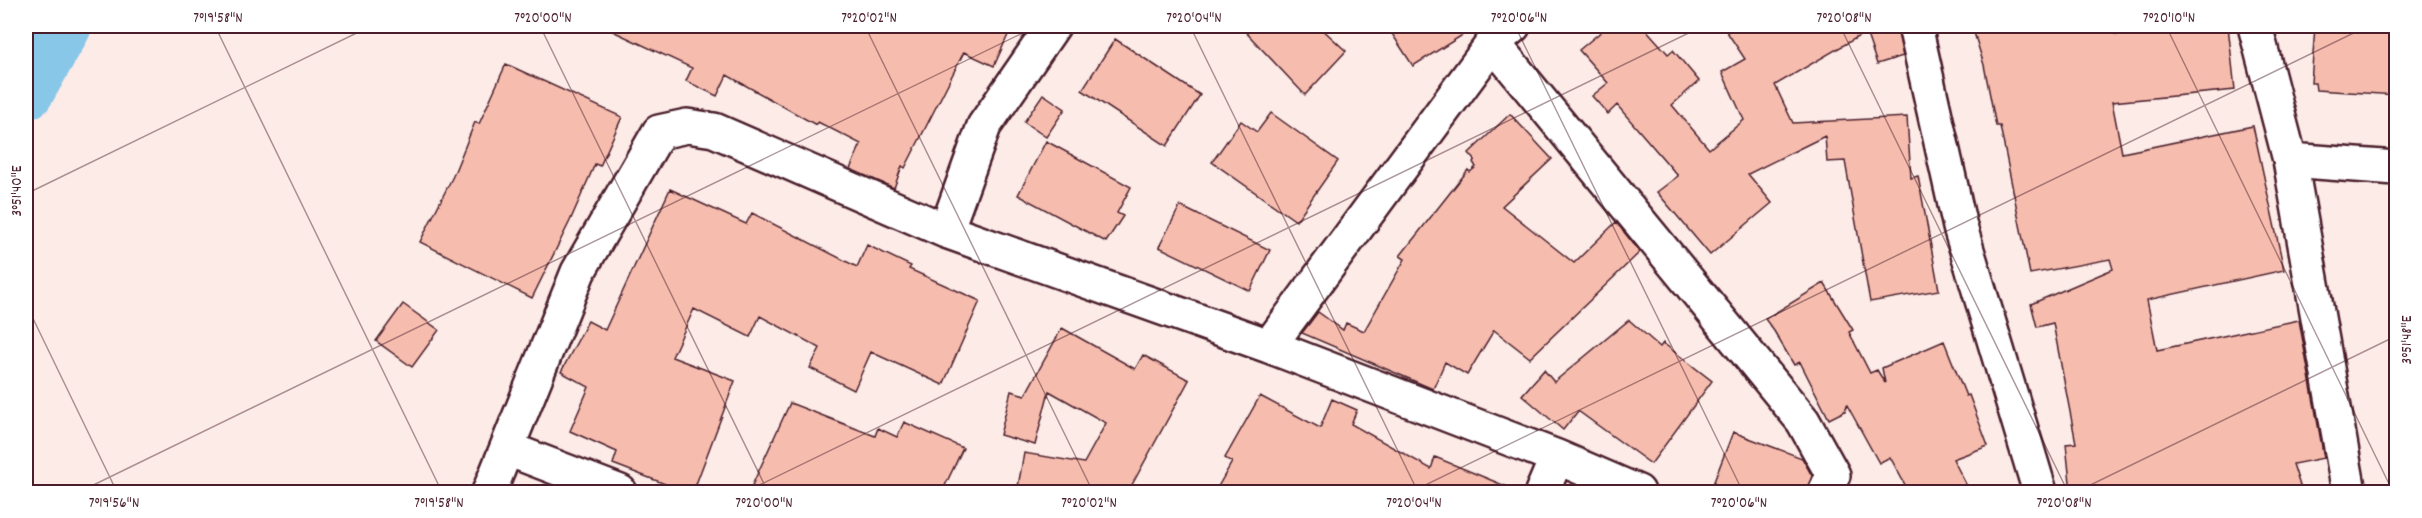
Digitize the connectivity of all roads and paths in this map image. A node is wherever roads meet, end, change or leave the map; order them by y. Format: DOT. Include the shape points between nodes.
graph roads {
  1 [pos="1053,26"];
  2 [pos="1915,26"];
  3 [pos="2255,26"];
  4 [pos="1503,34"];
  5 [pos="2290,160"];
  6 [pos="2397,168"];
  7 [pos="946,231"];
  8 [pos="1269,346"];
  9 [pos="508,449"];
  10 [pos="1557,457"];
  11 [pos="489,492"];
  12 [pos="620,492"];
  13 [pos="1542,492"];
  14 [pos="1638,492"];
  15 [pos="1825,492"];
  16 [pos="2040,492"];
  17 [pos="2349,492"];
  1 -- 7 [label="street" via="984,126"];
  2 -- 16 [label="street" via="1960,227"];
  3 -- 5 [label="street"];
  4 -- 8 [label="street"];
  4 -- 15 [label="street" via="1803,421 1833,475"];
  5 -- 6 [label="street"];
  5 -- 17 [label="street"];
  7 -- 8 [label="street"];
  7 -- 9 [label="street" via="714,130 687,126 659,132 578,272"];
  8 -- 10 [label="street"];
  9 -- 11 [label="street"];
  9 -- 12 [label="street"];
  10 -- 13 [label="street"];
  10 -- 14 [label="street"];
}
